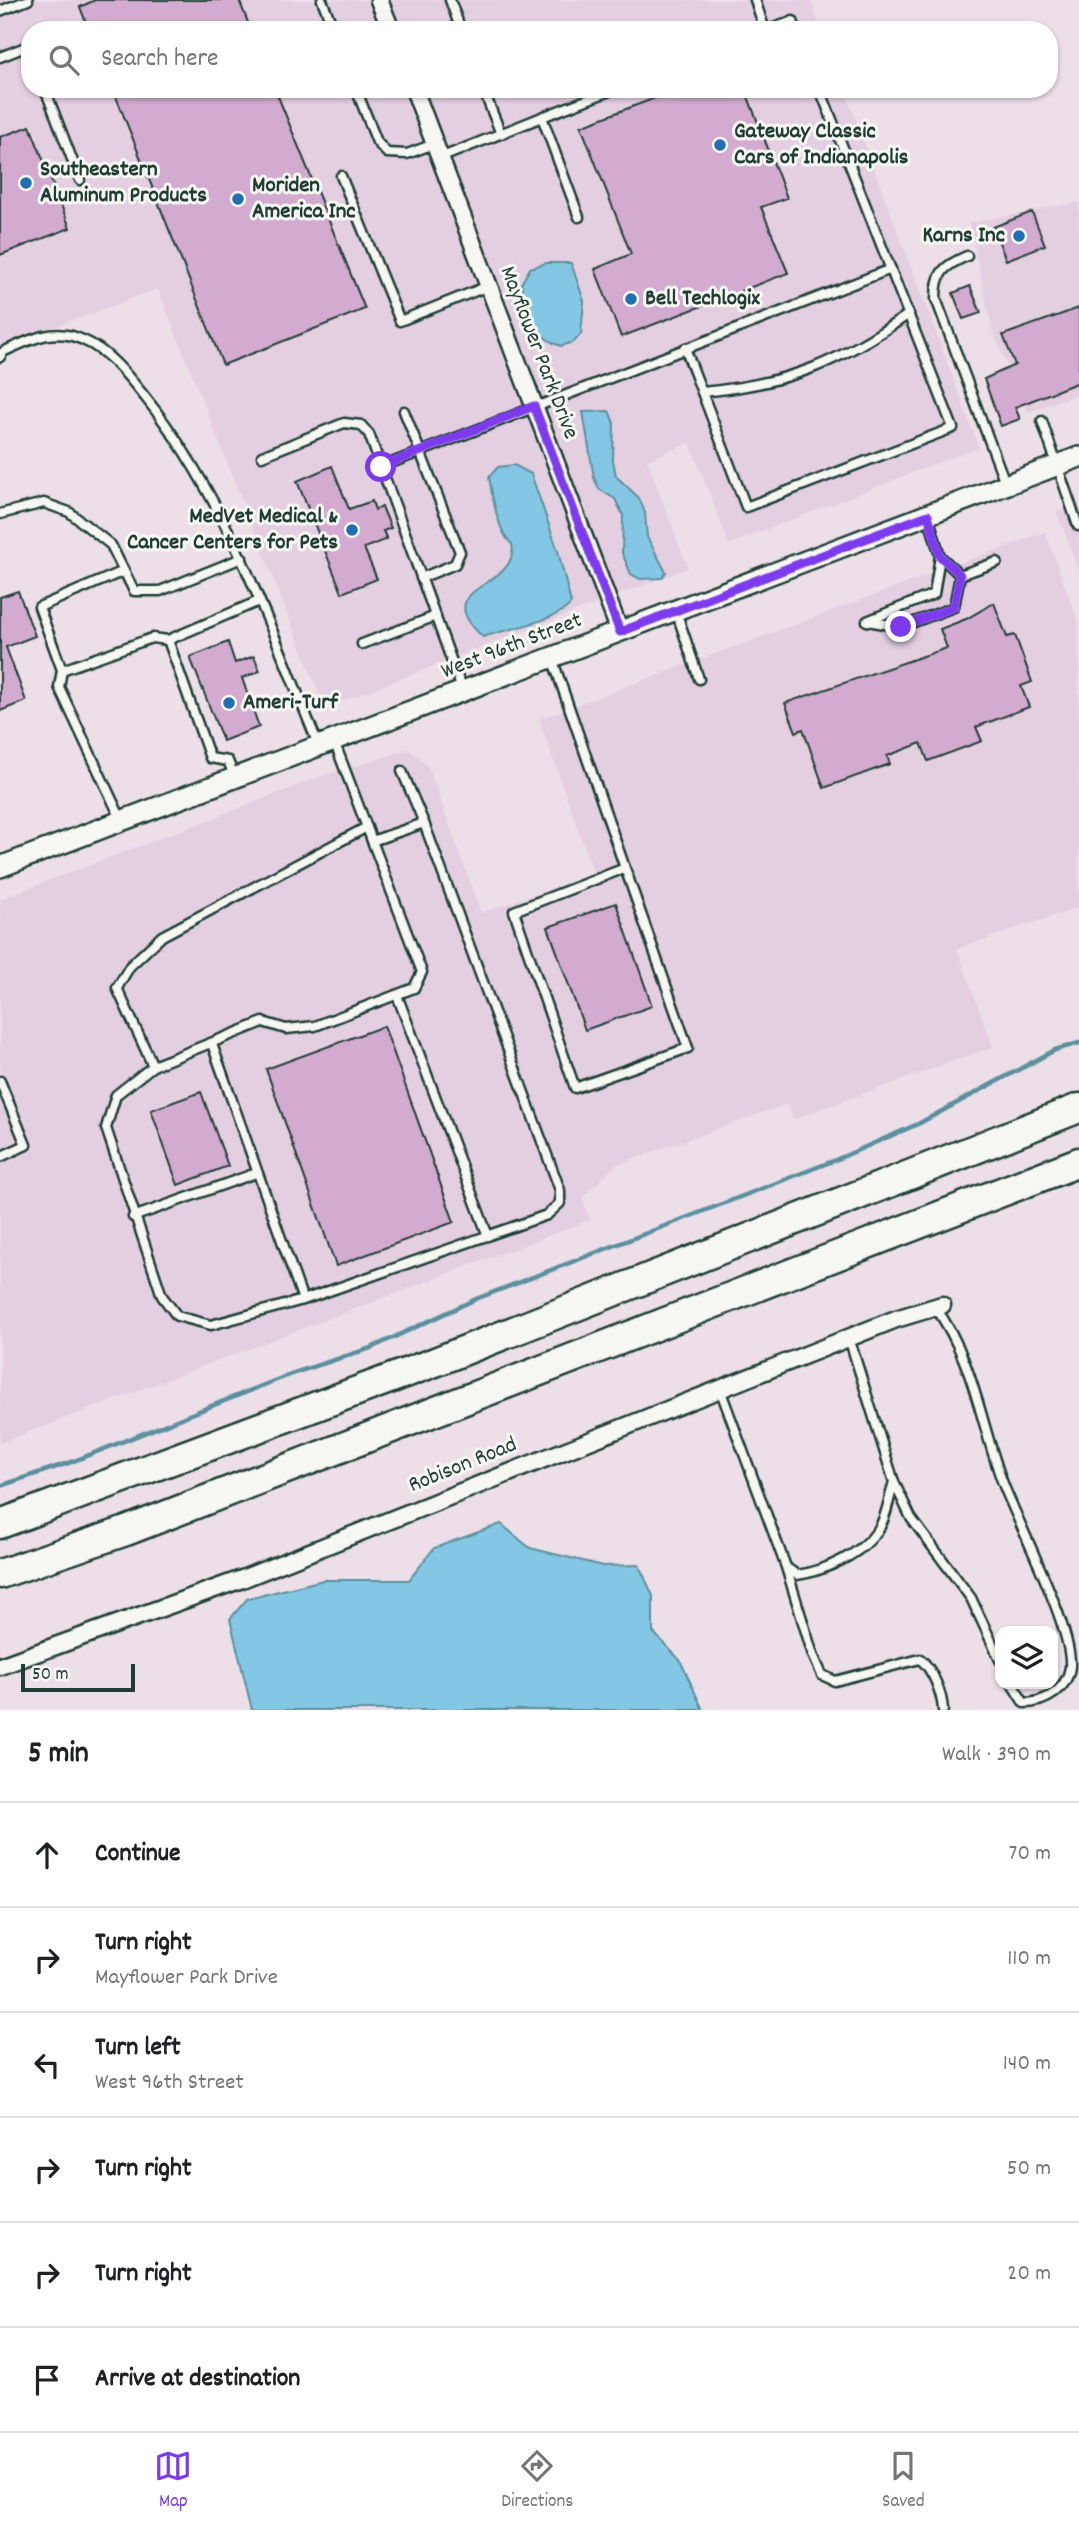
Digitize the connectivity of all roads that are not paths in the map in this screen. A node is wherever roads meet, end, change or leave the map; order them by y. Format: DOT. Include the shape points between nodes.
graph roads {
  1 [pos="28,0"];
  2 [pos="322,0"];
  3 [pos="379,0"];
  4 [pos="450,0"];
  5 [pos="755,0"];
  6 [pos="0,10"];
  7 [pos="330,21"];
  8 [pos="387,21"];
  9 [pos="458,21"];
  10 [pos="763,21"];
  11 [pos="21,49"];
  12 [pos="0,57"];
  13 [pos="48,98"];
  14 [pos="360,98"];
  15 [pos="417,98"];
  16 [pos="486,98"];
  17 [pos="592,98"];
  18 [pos="824,98"];
  19 [pos="542,117"];
  20 [pos="500,134"];
  21 [pos="437,151"];
  22 [pos="341,176"];
  23 [pos="80,180"];
  24 [pos="579,218"];
  25 [pos="967,256"];
  26 [pos="891,269"];
  27 [pos="488,286"];
  28 [pos="909,314"];
  29 [pos="685,348"];
  30 [pos="0,357"];
  31 [pos="702,392"];
  32 [pos="534,406"];
  33 [pos="404,411"];
  34 [pos="1042,421"];
  35 [pos="421,452"];
  36 [pos="262,456"];
  37 [pos="1079,457"];
  38 [pos="1058,465"];
  39 [pos="381,467"];
  40 [pos="1006,485"];
  41 [pos="0,514"];
  42 [pos="928,515"];
  43 [pos="1078,526"];
  44 [pos="940,556"];
  45 [pos="242,558"];
  46 [pos="997,562"];
  47 [pos="124,571"];
  48 [pos="960,575"];
  49 [pos="422,578"];
  50 [pos="259,601"];
  51 [pos="676,611"];
  52 [pos="436,616"];
  53 [pos="620,632"];
  54 [pos="168,640"];
  55 [pos="362,644"];
  56 [pos="552,658"];
  57 [pos="62,670"];
  58 [pos="699,679"];
  59 [pos="463,692"];
  60 [pos="327,744"];
  61 [pos="402,771"];
  62 [pos="235,779"];
  63 [pos="122,822"];
  64 [pos="425,823"];
  65 [pos="367,827"];
  66 [pos="372,841"];
  67 [pos="0,867"];
  68 [pos="625,868"];
  69 [pos="397,995"];
  70 [pos="212,1044"];
  71 [pos="153,1066"];
  72 [pos="0,1081"];
  73 [pos="1079,1108"];
  74 [pos="0,1157"];
  75 [pos="1079,1162"];
  76 [pos="256,1173"];
  77 [pos="133,1217"];
  78 [pos="488,1236"];
  79 [pos="303,1300"];
  80 [pos="938,1306"];
  81 [pos="849,1338"];
  82 [pos="720,1389"];
  83 [pos="894,1482"];
  84 [pos="0,1524"];
  85 [pos="786,1567"];
  86 [pos="0,1574"];
  87 [pos="995,1649"];
  88 [pos="0,1666"];
  89 [pos="1015,1689"];
  90 [pos="943,1710"];
  1 -- 6 [label="lane"];
  2 -- 7 [label="lane"];
  3 -- 8 [label="street"];
  4 -- 9 [label="lane"];
  5 -- 10 [label="lane"];
  11 -- 12 [label="lane"];
  13 -- 23 [label="lane"];
  14 -- 21 [label="lane" via="377,142 387,153"];
  15 -- 21 [label="street, Mayflower Park Drive"];
  16 -- 20 [label="lane"];
  17 -- 19 [label="lane"];
  18 -- 26 [label="lane"];
  19 -- 20 [label="lane"];
  19 -- 24 [label="lane"];
  20 -- 21 [label="lane"];
  21 -- 27 [label="street, Mayflower Park Drive"];
  22 -- 27 [label="lane" via="400,321"];
  25 -- 40 [label="lane" via="941,269 936,299"];
  26 -- 28 [label="lane"];
  26 -- 29 [label="lane"];
  27 -- 32 [label="street, Mayflower Park Drive"];
  28 -- 31 [label="lane" via="834,361 795,377"];
  28 -- 31 [label="lane" via="953,428 746,507"];
  29 -- 31 [label="lane"];
  29 -- 32 [label="lane"];
  30 -- 45 [label="lane" via="45,333 83,339 120,366 174,433"];
  32 -- 35 [label="lane"];
  32 -- 53 [label="street, Mayflower Park Drive"];
  33 -- 35 [label="lane"];
  34 -- 38 [label="lane"];
  35 -- 39 [label="lane"];
  35 -- 49 [label="lane" via="460,552 455,564"];
  36 -- 39 [label="lane" via="351,422 369,434"];
  37 -- 38 [label="street, West 96th Street"];
  38 -- 40 [label="street, West 96th Street"];
  38 -- 43 [label="lane"];
  39 -- 49 [label="lane"];
  40 -- 42 [label="street, West 96th Street"];
  41 -- 47 [label="lane" via="44,503 69,512 111,545"];
  42 -- 44 [label="lane"];
  42 -- 51 [label="street, West 96th Street"];
  44 -- 48 [label="lane"];
  44 -- 48 [label="lane" via="934,594 867,621 901,627 954,607"];
  45 -- 47 [label="lane" via="160,591 134,591"];
  45 -- 50 [label="lane"];
  46 -- 48 [label="lane"];
  47 -- 57 [label="lane" via="39,607"];
  49 -- 52 [label="lane"];
  50 -- 54 [label="lane"];
  50 -- 60 [label="lane"];
  51 -- 53 [label="street, West 96th Street"];
  51 -- 58 [label="lane"];
  52 -- 55 [label="lane"];
  52 -- 59 [label="lane"];
  53 -- 56 [label="street, West 96th Street"];
  54 -- 57 [label="lane" via="152,638"];
  54 -- 62 [label="lane" via="210,758 228,761"];
  56 -- 59 [label="street, West 96th Street"];
  56 -- 68 [label="lane"];
  57 -- 63 [label="lane" via="59,687"];
  59 -- 60 [label="street, West 96th Street"];
  60 -- 62 [label="street, West 96th Street"];
  60 -- 65 [label="lane"];
  61 -- 64 [label="lane"];
  62 -- 63 [label="street, West 96th Street"];
  63 -- 67 [label="street, West 96th Street"];
  64 -- 66 [label="lane"];
  64 -- 78 [label="lane" via="560,1190 560,1203 547,1215"];
  65 -- 66 [label="lane"];
  65 -- 71 [label="lane" via="162,936 130,966 117,988"];
  66 -- 69 [label="lane" via="422,972 414,988"];
  68 -- 68 [label="lane" via="514,911 575,1088 688,1048"];
  69 -- 70 [label="lane" via="315,1027 286,1030 263,1022"];
  69 -- 78 [label="lane"];
  70 -- 71 [label="lane"];
  70 -- 76 [label="lane"];
  71 -- 77 [label="lane" via="116,1095 106,1128"];
  72 -- 74 [label="lane" via="26,1145"];
  73 -- 84 [label="highway" via="435,1362"];
  75 -- 86 [label="highway" via="115,1535"];
  76 -- 77 [label="lane"];
  76 -- 79 [label="lane"];
  77 -- 79 [label="lane" via="162,1296 177,1317 211,1325"];
  78 -- 79 [label="lane"];
  80 -- 81 [label="street, Robison Road"];
  80 -- 89 [label="lane" via="952,1329 1003,1483 1064,1630 1070,1664 1059,1690 1024,1703"];
  81 -- 82 [label="street, Robison Road"];
  81 -- 83 [label="lane"];
  82 -- 85 [label="lane"];
  82 -- 88 [label="street, Robison Road" via="243,1579"];
  83 -- 85 [label="lane" via="880,1528 865,1545 808,1574 797,1575"];
  83 -- 87 [label="lane" via="911,1518 971,1598"];
  85 -- 90 [label="lane" via="822,1675 835,1681 920,1659 927,1664"];
}
